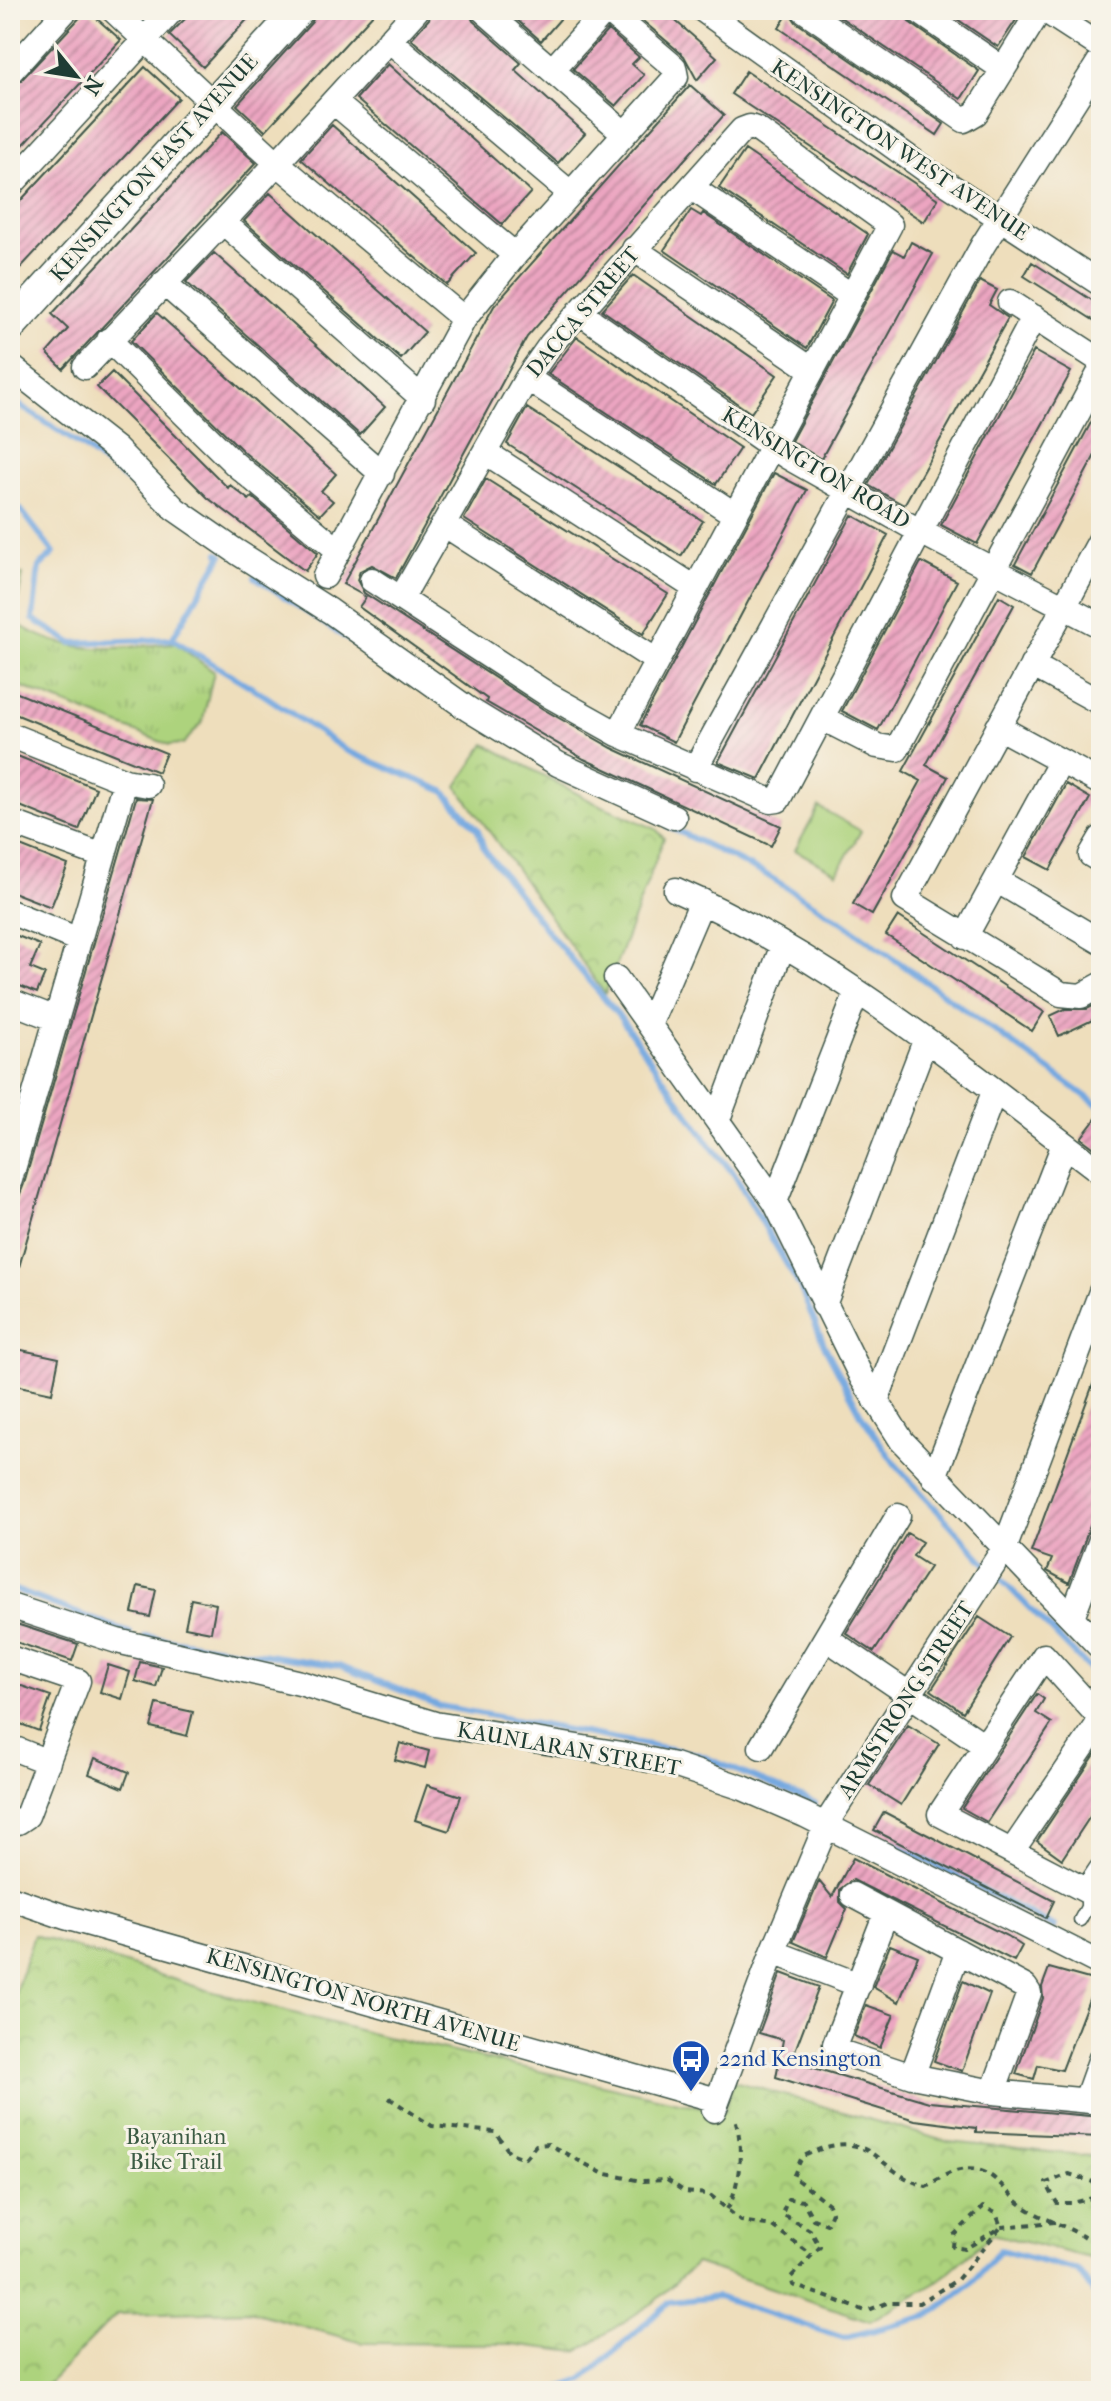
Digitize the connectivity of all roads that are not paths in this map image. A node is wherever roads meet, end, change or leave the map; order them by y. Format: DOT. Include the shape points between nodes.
graph roads {
  1 [pos="66,10"];
  2 [pos="113,10"];
  3 [pos="172,10"];
  4 [pos="299,10"];
  5 [pos="417,10"];
  6 [pos="483,10"];
  7 [pos="606,10"];
  8 [pos="703,10"];
  9 [pos="804,10"];
  10 [pos="917,10"];
  11 [pos="1042,10"];
  12 [pos="145,39"];
  13 [pos="389,40"];
  14 [pos="1101,47"];
  15 [pos="1101,59"];
  16 [pos="1003,69"];
  17 [pos="552,70"];
  18 [pos="10,72"];
  19 [pos="214,102"];
  20 [pos="334,102"];
  21 [pos="624,133"];
  22 [pos="276,162"];
  23 [pos="10,186"];
  24 [pos="692,188"];
  25 [pos="570,193"];
  26 [pos="999,219"];
  27 [pos="223,222"];
  28 [pos="634,249"];
  29 [pos="515,255"];
  30 [pos="164,283"];
  31 [pos="1101,284"];
  32 [pos="852,296"];
  33 [pos="1010,302"];
  34 [pos="579,312"];
  35 [pos="1034,317"];
  36 [pos="464,319"];
  37 [pos="10,327"];
  38 [pos="109,340"];
  39 [pos="1101,361"];
  40 [pos="10,366"];
  41 [pos="85,367"];
  42 [pos="811,369"];
  43 [pos="1101,370"];
  44 [pos="527,378"];
  45 [pos="423,399"];
  46 [pos="770,445"];
  47 [pos="485,452"];
  48 [pos="382,474"];
  49 [pos="850,491"];
  50 [pos="734,514"];
  51 [pos="445,525"];
  52 [pos="921,532"];
  53 [pos="1101,539"];
  54 [pos="339,551"];
  55 [pos="994,571"];
  56 [pos="325,576"];
  57 [pos="372,580"];
  58 [pos="695,588"];
  59 [pos="402,597"];
  60 [pos="1064,607"];
  61 [pos="1101,626"];
  62 [pos="657,661"];
  63 [pos="1032,665"];
  64 [pos="1101,703"];
  65 [pos="822,718"];
  66 [pos="998,727"];
  67 [pos="618,734"];
  68 [pos="10,735"];
  69 [pos="1061,761"];
  70 [pos="695,769"];
  71 [pos="1101,783"];
  72 [pos="674,817"];
  73 [pos="10,822"];
  74 [pos="1101,838"];
  75 [pos="103,856"];
  76 [pos="1101,861"];
  77 [pos="996,880"];
  78 [pos="676,890"];
  79 [pos="702,901"];
  80 [pos="10,912"];
  81 [pos="965,937"];
  82 [pos="79,940"];
  83 [pos="1101,942"];
  84 [pos="783,945"];
  85 [pos="616,978"];
  86 [pos="1101,985"];
  87 [pos="857,992"];
  88 [pos="10,1001"];
  89 [pos="56,1019"];
  90 [pos="650,1023"];
  91 [pos="925,1041"];
  92 [pos="994,1092"];
  93 [pos="21,1097"];
  94 [pos="718,1119"];
  95 [pos="1064,1144"];
  96 [pos="1101,1172"];
  97 [pos="10,1180"];
  98 [pos="775,1202"];
  99 [pos="1101,1292"];
  100 [pos="824,1305"];
  101 [pos="876,1401"];
  102 [pos="934,1477"];
  103 [pos="898,1516"];
  104 [pos="1101,1540"];
  105 [pos="1001,1553"];
  106 [pos="10,1606"];
  107 [pos="1072,1617"];
  108 [pos="826,1638"];
  109 [pos="1101,1648"];
  110 [pos="10,1658"];
  111 [pos="910,1695"];
  112 [pos="1101,1719"];
  113 [pos="984,1745"];
  114 [pos="10,1747"];
  115 [pos="761,1747"];
  116 [pos="48,1762"];
  117 [pos="10,1819"];
  118 [pos="826,1825"];
  119 [pos="1012,1851"];
  120 [pos="1101,1870"];
  121 [pos="1087,1891"];
  122 [pos="853,1895"];
  123 [pos="10,1898"];
  124 [pos="886,1913"];
  125 [pos="1080,1920"];
  126 [pos="958,1951"];
  127 [pos="773,1952"];
  128 [pos="1101,1964"];
  129 [pos="859,1985"];
  130 [pos="1101,2058"];
  131 [pos="912,2076"];
  132 [pos="993,2092"];
  133 [pos="1094,2101"];
  134 [pos="721,2108"];
  1 -- 18 [label="street"];
  2 -- 12 [label="street"];
  3 -- 12 [label="street"];
  4 -- 19 [label="street, KENSINGTON EAST AVENUE"];
  5 -- 13 [label="street"];
  6 -- 17 [label="street"];
  7 -- 17 [label="street"];
  7 -- 21 [label="street" via="674,67 676,77"];
  8 -- 26 [label="street, KENSINGTON WEST AVENUE"];
  9 -- 16 [label="street" via="964,120 976,113"];
  10 -- 16 [label="street"];
  11 -- 14 [label="street"];
  11 -- 16 [label="street"];
  12 -- 19 [label="street"];
  12 -- 23 [label="street"];
  13 -- 20 [label="street"];
  13 -- 25 [label="street"];
  15 -- 26 [label="street"];
  17 -- 21 [label="street"];
  19 -- 22 [label="street"];
  19 -- 37 [label="street, KENSINGTON EAST AVENUE"];
  20 -- 22 [label="street"];
  20 -- 29 [label="street"];
  21 -- 25 [label="street"];
  22 -- 27 [label="street"];
  22 -- 36 [label="street"];
  24 -- 28 [label="street, DACCA STREET"];
  24 -- 32 [label="street"];
  24 -- 32 [label="street, DACCA STREET" via="742,130 758,130 890,225"];
  25 -- 29 [label="street"];
  26 -- 31 [label="street, KENSINGTON WEST AVENUE"];
  26 -- 49 [label="street"];
  27 -- 30 [label="street"];
  27 -- 45 [label="street"];
  28 -- 34 [label="street, DACCA STREET"];
  28 -- 42 [label="street"];
  29 -- 36 [label="street"];
  30 -- 38 [label="street"];
  30 -- 48 [label="street"];
  32 -- 42 [label="street"];
  33 -- 35 [label="street"];
  34 -- 44 [label="street, DACCA STREET"];
  34 -- 46 [label="street, KENSINGTON ROAD"];
  35 -- 39 [label="street"];
  35 -- 52 [label="street"];
  36 -- 45 [label="street"];
  38 -- 41 [label="street"];
  38 -- 54 [label="street" via="235,464"];
  40 -- 72 [label="street" via="116,449 175,509 468,709 558,764"];
  42 -- 46 [label="street"];
  43 -- 55 [label="street"];
  44 -- 47 [label="street, DACCA STREET"];
  44 -- 50 [label="street"];
  45 -- 48 [label="street"];
  46 -- 49 [label="street, KENSINGTON ROAD"];
  46 -- 50 [label="street"];
  47 -- 51 [label="street, DACCA STREET"];
  47 -- 58 [label="street"];
  48 -- 54 [label="street"];
  49 -- 52 [label="street, KENSINGTON ROAD"];
  49 -- 70 [label="street"];
  50 -- 58 [label="street"];
  51 -- 59 [label="street, DACCA STREET"];
  51 -- 62 [label="street"];
  52 -- 55 [label="street, KENSINGTON ROAD"];
  52 -- 65 [label="street"];
  53 -- 60 [label="street"];
  54 -- 56 [label="street"];
  55 -- 60 [label="street, KENSINGTON ROAD"];
  55 -- 65 [label="street" via="897,749 877,746"];
  57 -- 59 [label="street"];
  58 -- 62 [label="street"];
  59 -- 67 [label="street" via="550,696"];
  60 -- 61 [label="street, KENSINGTON ROAD"];
  60 -- 63 [label="street"];
  62 -- 67 [label="street"];
  63 -- 64 [label="street"];
  63 -- 66 [label="street"];
  65 -- 70 [label="street" via="778,800"];
  66 -- 69 [label="street"];
  66 -- 81 [label="street" via="905,899"];
  67 -- 70 [label="street"];
  68 -- 75 [label="street" via="136,783"];
  69 -- 71 [label="street"];
  69 -- 77 [label="street"];
  73 -- 75 [label="street"];
  74 -- 76 [label="street" via="1091,855"];
  75 -- 82 [label="street"];
  77 -- 81 [label="street"];
  77 -- 83 [label="street"];
  78 -- 79 [label="street"];
  79 -- 84 [label="street"];
  79 -- 90 [label="street"];
  80 -- 82 [label="street"];
  81 -- 86 [label="street" via="1070,997"];
  82 -- 89 [label="street"];
  84 -- 87 [label="street"];
  84 -- 94 [label="street"];
  85 -- 90 [label="street"];
  87 -- 91 [label="street"];
  87 -- 98 [label="street"];
  88 -- 89 [label="street"];
  89 -- 93 [label="street"];
  90 -- 94 [label="street"];
  91 -- 92 [label="street"];
  91 -- 100 [label="street"];
  92 -- 95 [label="street"];
  92 -- 101 [label="street"];
  93 -- 97 [label="street"];
  94 -- 98 [label="street"];
  95 -- 96 [label="street"];
  95 -- 102 [label="street"];
  98 -- 100 [label="street"];
  99 -- 105 [label="street, ARMSTRONG STREET"];
  100 -- 101 [label="street"];
  101 -- 102 [label="street"];
  102 -- 105 [label="street"];
  103 -- 108 [label="street"];
  104 -- 107 [label="street"];
  105 -- 107 [label="street"];
  105 -- 111 [label="street, ARMSTRONG STREET"];
  106 -- 118 [label="street, KAUNLARAN STREET" via="117,1641 265,1673 435,1724 674,1765"];
  107 -- 109 [label="street"];
  108 -- 111 [label="street"];
  108 -- 115 [label="street"];
  110 -- 116 [label="street" via="78,1681"];
  111 -- 113 [label="street"];
  111 -- 118 [label="street, ARMSTRONG STREET"];
  112 -- 113 [label="street" via="1044,1656"];
  112 -- 119 [label="street"];
  113 -- 119 [label="street" via="940,1814"];
  114 -- 116 [label="street"];
  116 -- 117 [label="street" via="27,1816 23,1821"];
  118 -- 127 [label="street, ARMSTRONG STREET"];
  118 -- 128 [label="street, KAUNLARAN STREET"];
  119 -- 121 [label="street"];
  120 -- 121 [label="street"];
  121 -- 125 [label="lane"];
  122 -- 124 [label="street"];
  123 -- 134 [label="street, KENSINGTON NORTH AVENUE"];
  124 -- 126 [label="street"];
  124 -- 129 [label="street"];
  126 -- 131 [label="street"];
  126 -- 132 [label="street" via="1029,1993"];
  127 -- 129 [label="street"];
  127 -- 134 [label="street, ARMSTRONG STREET"];
  129 -- 131 [label="street" via="835,2044 837,2051"];
  130 -- 133 [label="street"];
  131 -- 132 [label="street"];
  132 -- 133 [label="street"];
}
